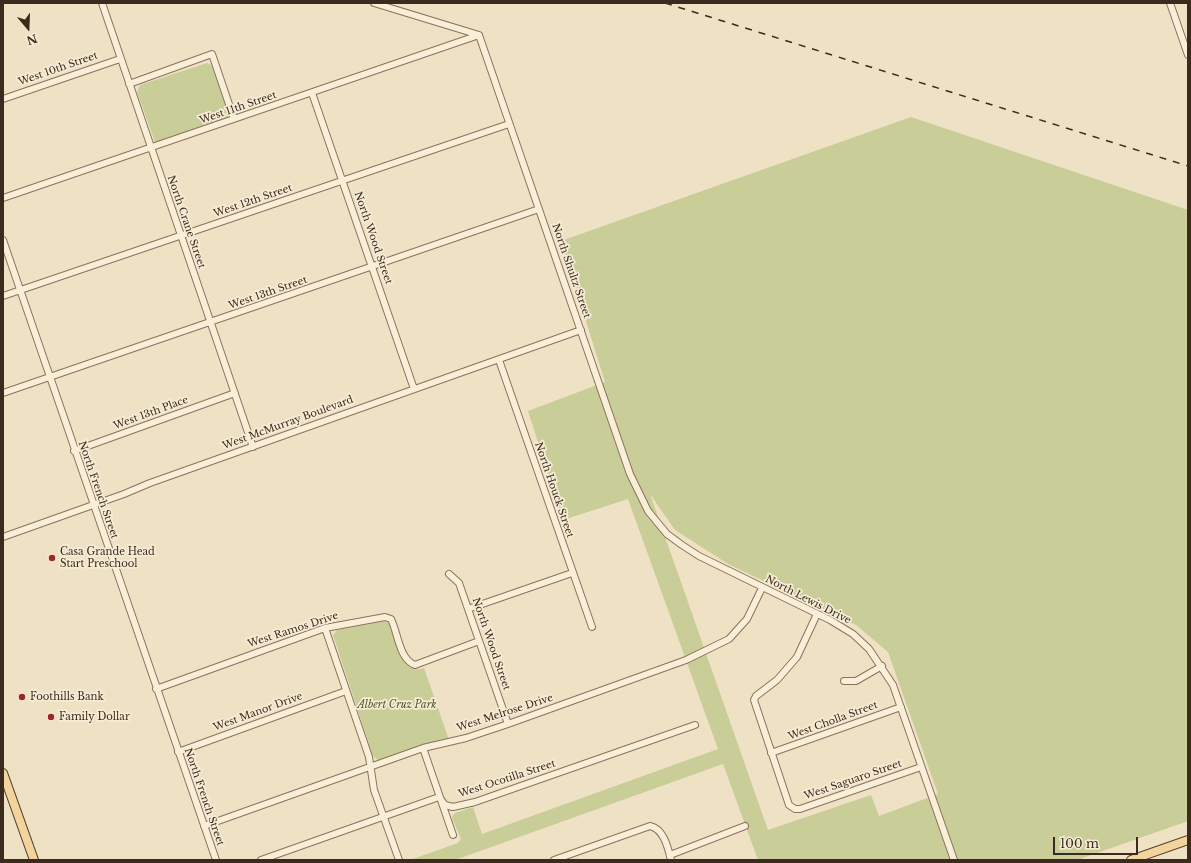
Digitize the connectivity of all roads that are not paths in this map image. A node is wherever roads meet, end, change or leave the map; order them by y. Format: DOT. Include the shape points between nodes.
graph roads {
  1 [pos="102,3"];
  2 [pos="374,3"];
  3 [pos="1170,3"];
  4 [pos="479,35"];
  5 [pos="1188,55"];
  6 [pos="120,58"];
  7 [pos="129,84"];
  8 [pos="312,93"];
  9 [pos="3,99"];
  10 [pos="234,119"];
  11 [pos="509,124"];
  12 [pos="151,148"];
  13 [pos="342,180"];
  14 [pos="3,198"];
  15 [pos="539,210"];
  16 [pos="181,236"];
  17 [pos="3,240"];
  18 [pos="372,268"];
  19 [pos="20,290"];
  20 [pos="3,296"];
  21 [pos="211,323"];
  22 [pos="581,330"];
  23 [pos="499,360"];
  24 [pos="50,377"];
  25 [pos="414,389"];
  26 [pos="3,393"];
  27 [pos="235,394"];
  28 [pos="253,447"];
  29 [pos="74,450"];
  30 [pos="93,505"];
  31 [pos="648,511"];
  32 [pos="3,537"];
  33 [pos="572,573"];
  34 [pos="449,574"];
  35 [pos="762,588"];
  36 [pos="468,609"];
  37 [pos="817,614"];
  38 [pos="325,628"];
  39 [pos="592,628"];
  40 [pos="479,642"];
  41 [pos="882,666"];
  42 [pos="844,681"];
  43 [pos="156,689"];
  44 [pos="346,691"];
  45 [pos="901,707"];
  46 [pos="508,724"];
  47 [pos="694,725"];
  48 [pos="422,748"];
  49 [pos="178,752"];
  50 [pos="771,753"];
  51 [pos="369,767"];
  52 [pos="921,767"];
  53 [pos="3,773"];
  54 [pos="439,797"];
  55 [pos="384,817"];
  56 [pos="204,826"];
  57 [pos="745,826"];
  58 [pos="453,835"];
  59 [pos="1188,840"];
  60 [pos="671,857"];
  61 [pos="34,860"];
  62 [pos="216,860"];
  63 [pos="261,860"];
  64 [pos="399,860"];
  65 [pos="554,860"];
  66 [pos="954,860"];
  67 [pos="1131,860"];
  1 -- 6 [label="street, North Crane Street"];
  2 -- 4 [label="street"];
  3 -- 5 [label="street"];
  4 -- 8 [label="street, West 11th Street"];
  4 -- 11 [label="street, North Shultz Street"];
  6 -- 7 [label="street, North Crane Street"];
  6 -- 9 [label="street, West 10th Street"];
  7 -- 10 [label="street" via="212,54"];
  7 -- 12 [label="street, North Crane Street"];
  8 -- 10 [label="street, West 11th Street"];
  8 -- 13 [label="street, North Wood Street"];
  10 -- 12 [label="street, West 11th Street"];
  11 -- 13 [label="street, West 12th Street"];
  11 -- 15 [label="street, North Shultz Street"];
  12 -- 14 [label="street, West 11th Street"];
  12 -- 16 [label="street, North Crane Street"];
  13 -- 16 [label="street, West 12th Street"];
  13 -- 18 [label="street, North Wood Street"];
  15 -- 18 [label="street, West 13th Street"];
  15 -- 22 [label="street, North Shultz Street"];
  16 -- 19 [label="street, West 12th Street"];
  16 -- 21 [label="street, North Crane Street"];
  17 -- 19 [label="street, North French Street"];
  18 -- 21 [label="street, West 13th Street"];
  18 -- 25 [label="street, North Wood Street"];
  19 -- 20 [label="street, West 12th Street"];
  19 -- 24 [label="street, North French Street"];
  21 -- 24 [label="street, West 13th Street"];
  21 -- 27 [label="street, North Crane Street"];
  22 -- 23 [label="street, West McMurray Boulevard"];
  22 -- 31 [label="street, North Shultz Street" via="630,474"];
  23 -- 25 [label="street, West McMurray Boulevard"];
  23 -- 33 [label="street, North Houck Street"];
  24 -- 26 [label="street, West 13th Street"];
  24 -- 29 [label="street, North French Street"];
  25 -- 28 [label="street, West McMurray Boulevard"];
  27 -- 28 [label="street, North Crane Street"];
  27 -- 29 [label="street, West 13th Place"];
  28 -- 30 [label="street, West McMurray Boulevard"];
  29 -- 30 [label="street, North French Street"];
  30 -- 32 [label="street, West McMurray Boulevard"];
  30 -- 43 [label="street, North French Street"];
  31 -- 35 [label="street, North Lewis Drive" via="667,534 682,545"];
  33 -- 36 [label="street"];
  33 -- 39 [label="street, North Houck Street"];
  34 -- 36 [label="street, North Wood Street" via="459,583"];
  35 -- 37 [label="street, North Lewis Drive"];
  35 -- 46 [label="street, West Melrose Drive" via="747,619 729,639 686,660"];
  36 -- 40 [label="street, North Wood Street"];
  37 -- 41 [label="street, North Lewis Drive" via="853,634"];
  37 -- 50 [label="street" via="797,657 777,680 756,696 755,705"];
  38 -- 40 [label="street, West Ramos Drive" via="385,617 391,619 403,653 408,662 415,665"];
  38 -- 43 [label="street, West Ramos Drive"];
  38 -- 44 [label="street"];
  40 -- 46 [label="street, North Wood Street"];
  41 -- 42 [label="street" via="856,681"];
  41 -- 45 [label="street, North Lewis Drive"];
  43 -- 49 [label="street, North French Street"];
  44 -- 49 [label="street, West Manor Drive"];
  44 -- 51 [label="street" via="369,757"];
  45 -- 50 [label="street, West Cholla Street"];
  45 -- 52 [label="street, North Lewis Drive"];
  46 -- 48 [label="street, West Melrose Drive" via="466,738"];
  47 -- 54 [label="street, West Ocotilla Street" via="475,802 453,807 445,805"];
  48 -- 51 [label="street, West Melrose Drive"];
  48 -- 54 [label="street"];
  49 -- 56 [label="street, North French Street"];
  50 -- 52 [label="street, West Saguaro Street" via="787,801 792,807 800,809"];
  51 -- 55 [label="street"];
  51 -- 56 [label="street, West Melrose Drive"];
  52 -- 66 [label="street, North Lewis Drive"];
  53 -- 61 [label="main road"];
  54 -- 55 [label="street"];
  54 -- 58 [label="street"];
  55 -- 63 [label="street"];
  55 -- 64 [label="street"];
  56 -- 62 [label="street, North French Street"];
  57 -- 60 [label="street"];
  59 -- 67 [label="main road"];
  60 -- 65 [label="street" via="659,830 650,826"];
}
